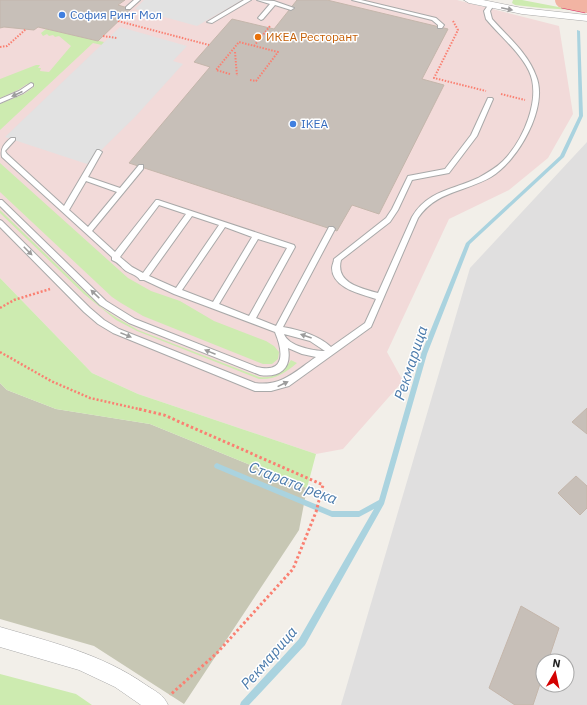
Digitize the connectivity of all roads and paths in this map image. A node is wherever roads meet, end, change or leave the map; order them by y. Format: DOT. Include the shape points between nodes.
graph roads {
  1 [pos="137,0"];
  2 [pos="248,0"];
  3 [pos="260,0"];
  4 [pos="355,0"];
  5 [pos="469,0"];
  6 [pos="563,0"];
  7 [pos="274,3"];
  8 [pos="587,4"];
  9 [pos="491,5"];
  10 [pos="128,8"];
  11 [pos="291,8"];
  12 [pos="261,18"];
  13 [pos="587,18"];
  14 [pos="118,21"];
  15 [pos="210,22"];
  16 [pos="440,27"];
  17 [pos="269,28"];
  18 [pos="26,29"];
  19 [pos="458,30"];
  20 [pos="103,36"];
  21 [pos="117,38"];
  22 [pos="208,46"];
  23 [pos="254,46"];
  24 [pos="0,47"];
  25 [pos="235,52"];
  26 [pos="230,74"];
  27 [pos="238,76"];
  28 [pos="250,80"];
  29 [pos="31,85"];
  30 [pos="492,92"];
  31 [pos="499,94"];
  32 [pos="490,99"];
  33 [pos="0,100"];
  34 [pos="527,101"];
  35 [pos="13,139"];
  36 [pos="99,152"];
  37 [pos="141,167"];
  38 [pos="84,178"];
  39 [pos="121,191"];
  40 [pos="0,202"];
  41 [pos="65,211"];
  42 [pos="190,213"];
  43 [pos="0,223"];
  44 [pos="223,224"];
  45 [pos="330,229"];
  46 [pos="88,232"];
  47 [pos="257,236"];
  48 [pos="115,258"];
  49 [pos="143,278"];
  50 [pos="50,288"];
  51 [pos="177,292"];
  52 [pos="381,297"];
  53 [pos="214,306"];
  54 [pos="0,308"];
  55 [pos="251,320"];
  56 [pos="278,330"];
  57 [pos="282,340"];
  58 [pos="0,352"];
  59 [pos="328,353"];
  60 [pos="0,637"];
  61 [pos="158,705"];
  1 -- 10 [label="lane"];
  2 -- 15 [label="lane"];
  3 -- 7 [label="lane"];
  4 -- 16 [label="lane" via="434,19"];
  5 -- 9 [label="street"];
  6 -- 8 [label="highway, bridge"];
  7 -- 11 [label="lane"];
  7 -- 12 [label="lane"];
  9 -- 13 [label="street, one-way" via="522,12"];
  9 -- 52 [label="lane" via="487,11 489,19 531,69 537,86 536,103 525,136 513,154 497,169 479,180 436,196 422,207 415,217"];
  14 -- 22 [label="path"];
  17 -- 23 [label="path"];
  18 -- 24 [label="path" via="8,46"];
  19 -- 30 [label="path" via="434,78"];
  20 -- 21 [label="path"];
  23 -- 26 [label="path" via="239,42 216,70"];
  23 -- 28 [label="path" via="278,52 256,82"];
  25 -- 27 [label="path"];
  29 -- 33 [label="lane, one-way"];
  31 -- 34 [label="path"];
  32 -- 52 [label="lane" via="474,136 447,171 410,178 388,220 338,259 335,265 340,279 347,285"];
  35 -- 41 [label="lane" via="4,147 4,155"];
  36 -- 38 [label="lane"];
  37 -- 39 [label="lane"];
  38 -- 39 [label="lane"];
  38 -- 41 [label="lane"];
  39 -- 46 [label="lane"];
  57 -- 40 [label="lane, one-way" via="286,353 285,362 278,370 264,372 132,321 103,303"];
  41 -- 46 [label="lane"];
  42 -- 44 [label="lane"];
  42 -- 48 [label="lane" via="158,202"];
  42 -- 49 [label="lane"];
  43 -- 59 [label="lane, one-way" via="101,322 116,331 246,384 264,389 274,388 286,383"];
  44 -- 47 [label="lane"];
  44 -- 51 [label="lane"];
  45 -- 56 [label="lane"];
  46 -- 48 [label="lane"];
  47 -- 53 [label="lane"];
  47 -- 55 [label="lane" via="291,247"];
  48 -- 49 [label="lane"];
  49 -- 51 [label="lane"];
  50 -- 54 [label="path" via="14,300"];
  51 -- 53 [label="lane"];
  52 -- 59 [label="lane" via="368,325"];
  53 -- 55 [label="lane"];
  55 -- 56 [label="lane"];
  56 -- 57 [label="lane"];
  59 -- 56 [label="lane, one-way" via="320,342 312,338"];
  57 -- 59 [label="lane" via="289,346 310,353"];
  58 -- 61 [label="path" via="51,381 90,398 164,415 322,485 316,512 293,569 223,646"];
  60 -- 61 [label="street" via="81,661 122,680"];
}
